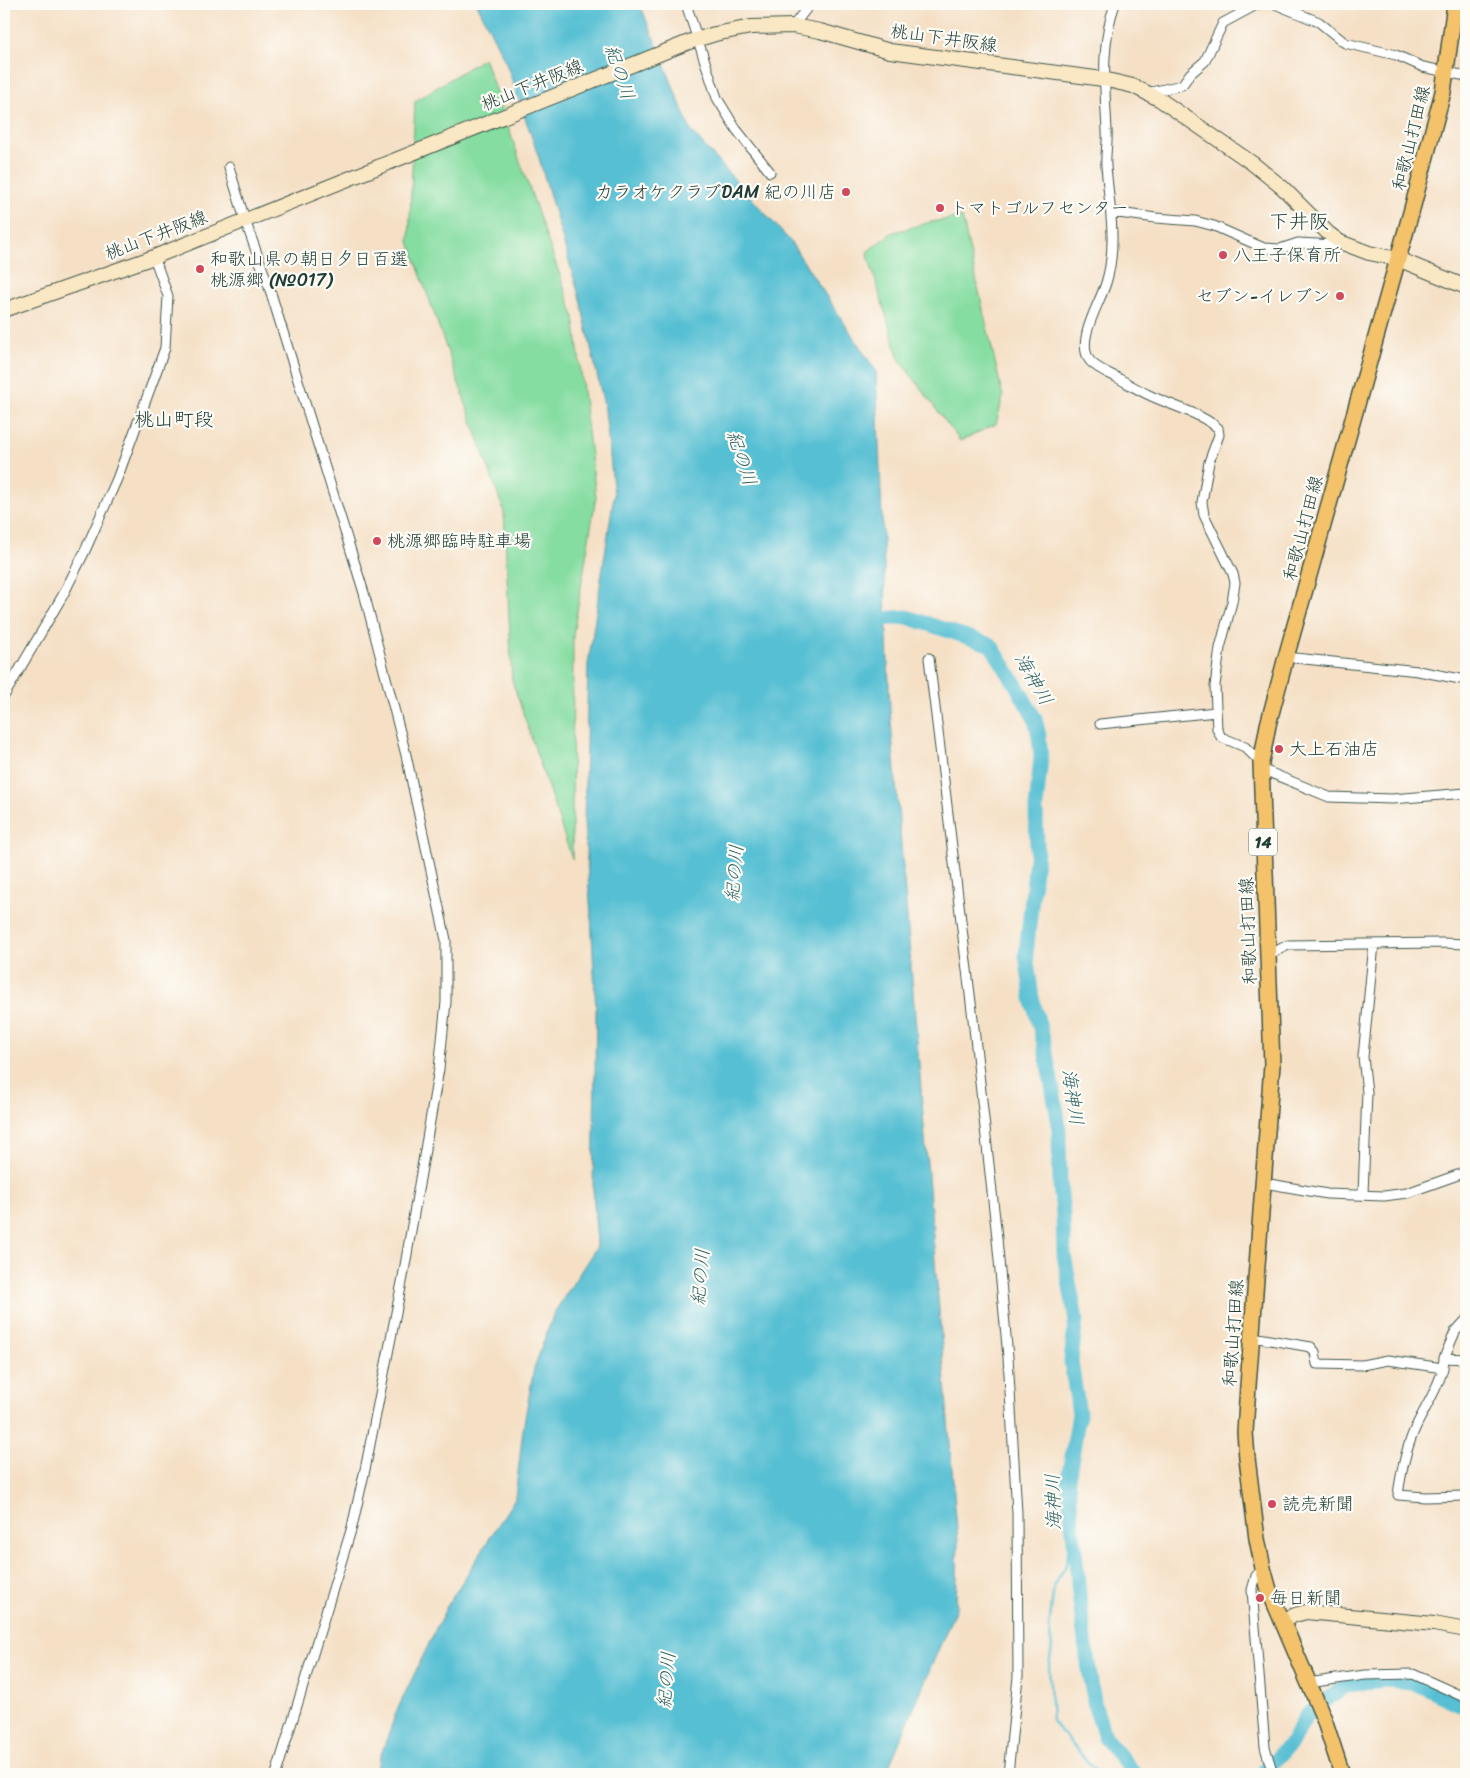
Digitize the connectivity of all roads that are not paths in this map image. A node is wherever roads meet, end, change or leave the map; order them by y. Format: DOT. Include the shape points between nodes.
graph roads {
  1 [pos="686,4"];
  2 [pos="810,4"];
  3 [pos="1115,4"];
  4 [pos="1258,4"];
  5 [pos="1274,4"];
  6 [pos="1455,4"];
  7 [pos="794,26"];
  8 [pos="694,41"];
  9 [pos="1446,71"];
  10 [pos="1466,76"];
  11 [pos="1103,79"];
  12 [pos="1147,93"];
  13 [pos="229,167"];
  14 [pos="770,172"];
  15 [pos="1111,212"];
  16 [pos="248,218"];
  17 [pos="1340,242"];
  18 [pos="154,257"];
  19 [pos="1398,259"];
  20 [pos="1466,287"];
  21 [pos="4,310"];
  22 [pos="1286,657"];
  23 [pos="928,658"];
  24 [pos="1466,680"];
  25 [pos="4,696"];
  26 [pos="1216,712"];
  27 [pos="1100,724"];
  28 [pos="1261,766"];
  29 [pos="1466,794"];
  30 [pos="1374,944"];
  31 [pos="1466,944"];
  32 [pos="1268,955"];
  33 [pos="1466,1172"];
  34 [pos="1264,1183"];
  35 [pos="1363,1194"];
  36 [pos="1466,1320"];
  37 [pos="1252,1337"];
  38 [pos="1444,1358"];
  39 [pos="1466,1359"];
  40 [pos="1443,1368"];
  41 [pos="1466,1496"];
  42 [pos="1263,1568"];
  43 [pos="1282,1621"];
  44 [pos="1466,1630"];
  45 [pos="1310,1688"];
  46 [pos="1466,1698"];
  47 [pos="276,1774"];
  48 [pos="1008,1774"];
  49 [pos="1274,1774"];
  50 [pos="1342,1774"];
  1 -- 8 [label="street"];
  2 -- 7 [label="street"];
  3 -- 11 [label="street" via="1105,42"];
  4 -- 12 [label="street" via="1223,23 1205,61 1182,85"];
  5 -- 9 [label="street" via="1318,22 1345,43 1396,54 1423,67"];
  6 -- 9 [label="main road, 和歌山打田線 / 14"];
  7 -- 8 [label="main road, 桃山下井阪線" via="751,27"];
  7 -- 11 [label="main road, 桃山下井阪線" via="890,51"];
  8 -- 14 [label="street" via="717,98 736,129"];
  8 -- 16 [label="main road, 桃山下井阪線"];
  9 -- 10 [label="street"];
  9 -- 19 [label="main road, 和歌山打田線 / 14"];
  11 -- 12 [label="main road, 桃山下井阪線"];
  11 -- 15 [label="street"];
  12 -- 17 [label="main road, 桃山下井阪線" via="1252,164 1283,188"];
  13 -- 16 [label="street"];
  15 -- 17 [label="street" via="1195,221 1264,248 1280,249 1298,243 1334,246"];
  15 -- 26 [label="street" via="1111,262 1093,314 1085,352 1091,363 1111,375 1218,428 1202,502 1204,515 1234,584 1220,648 1215,686"];
  16 -- 18 [label="main road, 桃山下井阪線"];
  16 -- 47 [label="street" via="364,593 406,755 446,940 446,1002 439,1068 403,1278 366,1465 352,1527"];
  17 -- 19 [label="main road, 桃山下井阪線"];
  18 -- 21 [label="main road, 桃山下井阪線"];
  18 -- 25 [label="street" via="168,296 165,348 117,479 84,553"];
  19 -- 20 [label="main road, 桃山下井阪線"];
  19 -- 22 [label="main road, 和歌山打田線 / 14"];
  22 -- 24 [label="street" via="1418,671"];
  22 -- 28 [label="main road, 和歌山打田線 / 14"];
  23 -- 48 [label="street" via="973,1019 1008,1357 1017,1513 1018,1667"];
  26 -- 27 [label="street"];
  26 -- 28 [label="street" via="1217,730 1221,737 1245,747"];
  28 -- 29 [label="street" via="1329,797 1392,799"];
  28 -- 32 [label="main road, 和歌山打田線 / 14"];
  30 -- 31 [label="street"];
  30 -- 32 [label="street" via="1288,945"];
  30 -- 35 [label="street" via="1363,1056 1367,1092"];
  32 -- 34 [label="main road, 和歌山打田線 / 14" via="1272,1065"];
  33 -- 35 [label="street" via="1407,1193"];
  34 -- 35 [label="street" via="1327,1194"];
  34 -- 37 [label="main road, 和歌山打田線 / 14"];
  36 -- 38 [label="street" via="1455,1332"];
  37 -- 40 [label="street" via="1311,1347 1317,1364 1362,1364 1388,1360"];
  37 -- 42 [label="main road, 和歌山打田線 / 14" via="1245,1432"];
  38 -- 39 [label="street"];
  38 -- 40 [label="street"];
  40 -- 41 [label="street" via="1405,1453 1398,1495"];
  42 -- 43 [label="main road, 和歌山打田線 / 14"];
  42 -- 49 [label="street" via="1256,1576 1252,1590 1265,1747"];
  43 -- 44 [label="main road" via="1306,1612"];
  43 -- 45 [label="main road, 和歌山打田線 / 14"];
  45 -- 46 [label="street" via="1365,1675 1413,1674"];
  45 -- 50 [label="main road, 和歌山打田線 / 14"];
}
